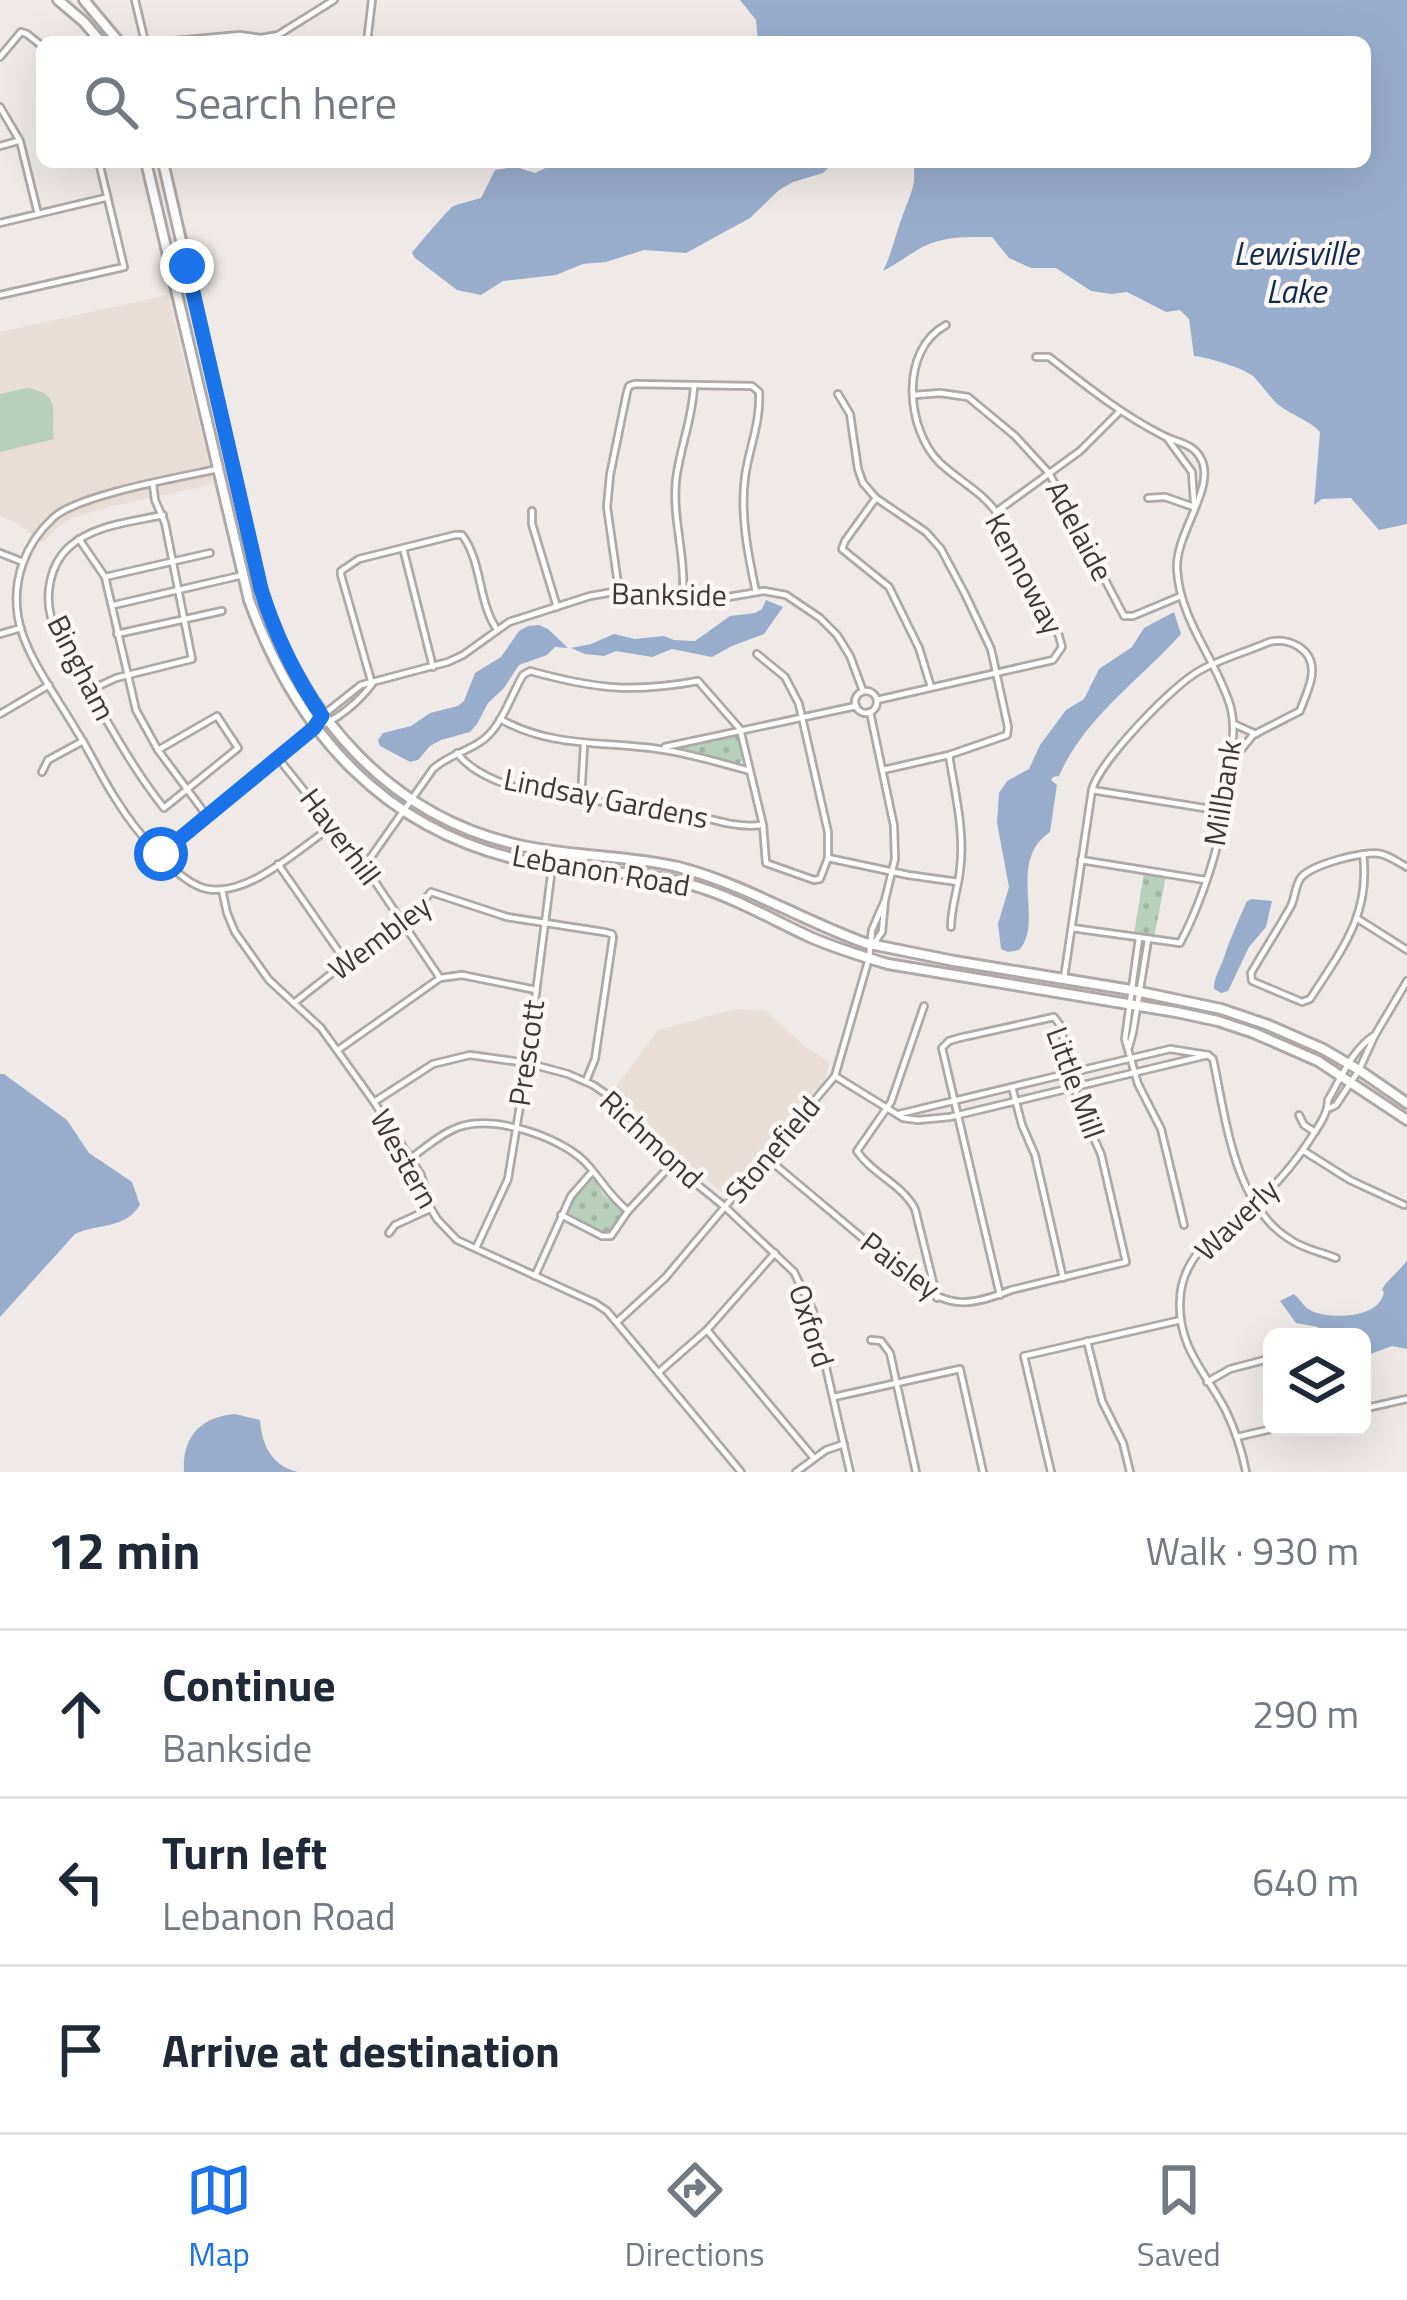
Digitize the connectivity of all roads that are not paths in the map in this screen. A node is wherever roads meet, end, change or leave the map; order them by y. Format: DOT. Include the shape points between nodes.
graph roads {
  1 [pos="58,0"];
  2 [pos="84,0"];
  3 [pos="135,0"];
  4 [pos="334,0"];
  5 [pos="372,0"];
  6 [pos="95,36"];
  7 [pos="113,36"];
  8 [pos="144,36"];
  9 [pos="273,36"];
  10 [pos="368,36"];
  11 [pos="36,41"];
  12 [pos="0,58"];
  13 [pos="0,106"];
  14 [pos="20,140"];
  15 [pos="0,146"];
  16 [pos="100,168"];
  17 [pos="147,168"];
  18 [pos="164,168"];
  19 [pos="107,197"];
  20 [pos="38,214"];
  21 [pos="0,223"];
  22 [pos="0,295"];
  23 [pos="946,325"];
  24 [pos="1036,357"];
  25 [pos="694,385"];
  26 [pos="838,394"];
  27 [pos="915,395"];
  28 [pos="1120,411"];
  29 [pos="1167,439"];
  30 [pos="233,466"];
  31 [pos="218,470"];
  32 [pos="1049,473"];
  33 [pos="153,484"];
  34 [pos="876,498"];
  35 [pos="1148,498"];
  36 [pos="1194,508"];
  37 [pos="532,511"];
  38 [pos="996,512"];
  39 [pos="163,514"];
  40 [pos="79,539"];
  41 [pos="403,548"];
  42 [pos="0,553"];
  43 [pos="210,553"];
  44 [pos="174,561"];
  45 [pos="23,562"];
  46 [pos="243,575"];
  47 [pos="105,577"];
  48 [pos="180,590"];
  49 [pos="619,591"];
  50 [pos="756,592"];
  51 [pos="683,595"];
  52 [pos="1181,596"];
  53 [pos="111,606"];
  54 [pos="557,607"];
  55 [pos="222,611"];
  56 [pos="185,619"];
  57 [pos="21,628"];
  58 [pos="496,628"];
  59 [pos="0,634"];
  60 [pos="117,634"];
  61 [pos="757,654"];
  62 [pos="1213,665"];
  63 [pos="433,667"];
  64 [pos="996,672"];
  65 [pos="126,675"];
  66 [pos="372,684"];
  67 [pos="49,685"];
  68 [pos="931,687"];
  69 [pos="90,690"];
  70 [pos="863,691"];
  71 [pos="877,700"];
  72 [pos="856,706"];
  73 [pos="870,712"];
  74 [pos="0,714"];
  75 [pos="802,717"];
  76 [pos="500,719"];
  77 [pos="325,720"];
  78 [pos="1234,724"];
  79 [pos="314,728"];
  80 [pos="740,730"];
  81 [pos="1256,734"];
  82 [pos="83,741"];
  83 [pos="584,745"];
  84 [pos="659,749"];
  85 [pos="158,750"];
  86 [pos="457,753"];
  87 [pos="949,755"];
  88 [pos="278,758"];
  89 [pos="1229,766"];
  90 [pos="883,770"];
  91 [pos="750,771"];
  92 [pos="42,772"];
  93 [pos="188,790"];
  94 [pos="1092,790"];
  95 [pos="412,799"];
  96 [pos="581,799"];
  97 [pos="404,810"];
  98 [pos="1223,811"];
  99 [pos="207,816"];
  100 [pos="334,824"];
  101 [pos="763,825"];
  102 [pos="554,852"];
  103 [pos="161,854"];
  104 [pos="1363,854"];
  105 [pos="828,858"];
  106 [pos="1081,860"];
  107 [pos="278,864"];
  108 [pos="363,864"];
  109 [pos="552,866"];
  110 [pos="1407,867"];
  111 [pos="893,872"];
  112 [pos="1205,880"];
  113 [pos="958,883"];
  114 [pos="222,890"];
  115 [pos="1358,919"];
  116 [pos="403,925"];
  117 [pos="545,925"];
  118 [pos="950,927"];
  119 [pos="1072,928"];
  120 [pos="1139,938"];
  121 [pos="1148,940"];
  122 [pos="873,945"];
  123 [pos="1407,950"];
  124 [pos="869,958"];
  125 [pos="346,962"];
  126 [pos="440,978"];
  127 [pos="1064,979"];
  128 [pos="1407,981"];
  129 [pos="536,990"];
  130 [pos="1136,991"];
  131 [pos="294,1003"];
  132 [pos="1133,1005"];
  133 [pos="924,1006"];
  134 [pos="1375,1035"];
  135 [pos="337,1051"];
  136 [pos="1208,1054"];
  137 [pos="1131,1058"];
  138 [pos="527,1063"];
  139 [pos="1349,1064"];
  140 [pos="1359,1070"];
  141 [pos="1072,1073"];
  142 [pos="1135,1073"];
  143 [pos="836,1076"];
  144 [pos="1346,1079"];
  145 [pos="586,1082"];
  146 [pos="1012,1087"];
  147 [pos="1075,1087"];
  148 [pos="953,1100"];
  149 [pos="1015,1101"];
  150 [pos="374,1102"];
  151 [pos="1407,1103"];
  152 [pos="887,1108"];
  153 [pos="899,1114"];
  154 [pos="956,1115"];
  155 [pos="1299,1115"];
  156 [pos="1407,1120"];
  157 [pos="516,1129"];
  158 [pos="1315,1132"];
  159 [pos="1303,1150"];
  160 [pos="766,1158"];
  161 [pos="410,1159"];
  162 [pos="672,1164"];
  163 [pos="593,1171"];
  164 [pos="1255,1203"];
  165 [pos="1404,1205"];
  166 [pos="725,1207"];
  167 [pos="431,1209"];
  168 [pos="628,1210"];
  169 [pos="562,1215"];
  170 [pos="1184,1225"];
  171 [pos="389,1233"];
  172 [pos="476,1248"];
  173 [pos="776,1253"];
  174 [pos="1336,1258"];
  175 [pos="1126,1262"];
  176 [pos="931,1272"];
  177 [pos="535,1276"];
  178 [pos="1063,1278"];
  179 [pos="920,1287"];
  180 [pos="1000,1295"];
  181 [pos="938,1299"];
  182 [pos="1181,1320"];
  183 [pos="617,1322"];
  184 [pos="707,1330"];
  185 [pos="871,1340"];
  186 [pos="1087,1341"];
  187 [pos="1263,1360"];
  188 [pos="659,1372"];
  189 [pos="1207,1382"];
  190 [pos="897,1383"];
  191 [pos="832,1397"];
  192 [pos="1407,1399"];
  193 [pos="1371,1406"];
  194 [pos="1263,1431"];
  195 [pos="1237,1437"];
  196 [pos="844,1444"];
  197 [pos="813,1457"];
  198 [pos="742,1472"];
  199 [pos="796,1472"];
  200 [pos="850,1472"];
  201 [pos="916,1472"];
  202 [pos="983,1472"];
  203 [pos="1051,1472"];
  204 [pos="1130,1472"];
  205 [pos="1246,1472"];
  1 -- 6 [label="main road"];
  2 -- 7 [label="main road"];
  3 -- 8 [label="street"];
  4 -- 9 [label="street"];
  5 -- 10 [label="street"];
  11 -- 12 [label="street" via="21,32"];
  13 -- 14 [label="street"];
  14 -- 15 [label="street"];
  14 -- 20 [label="street"];
  16 -- 19 [label="street"];
  17 -- 31 [label="main road, Lebanon Road"];
  18 -- 30 [label="main road, Lebanon Road"];
  19 -- 20 [label="street"];
  19 -- 22 [label="street" via="124,267"];
  20 -- 21 [label="street"];
  23 -- 27 [label="street, Kennoway" via="919,352"];
  24 -- 28 [label="street, Millbank" via="1048,357"];
  25 -- 49 [label="street" via="629,386 608,490"];
  25 -- 50 [label="street" via="757,388 760,395 744,524"];
  25 -- 51 [label="street" via="676,480"];
  26 -- 34 [label="street" via="850,414 863,483"];
  27 -- 32 [label="street, Adelaide" via="968,397"];
  27 -- 38 [label="street, Kennoway" via="928,449"];
  28 -- 29 [label="street, Millbank"];
  28 -- 32 [label="street"];
  29 -- 36 [label="street" via="1192,472"];
  29 -- 36 [label="street, Millbank" via="1199,453 1206,472"];
  30 -- 31 [label="main road"];
  30 -- 77 [label="main road, Lebanon Road" via="276,636"];
  31 -- 33 [label="street"];
  31 -- 46 [label="main road, Lebanon Road"];
  32 -- 38 [label="street"];
  32 -- 52 [label="street, Adelaide" via="1124,616"];
  33 -- 39 [label="street"];
  33 -- 45 [label="street" via="64,509"];
  34 -- 64 [label="street" via="941,549"];
  34 -- 68 [label="street" via="842,549 891,591"];
  35 -- 36 [label="street"];
  36 -- 52 [label="street, Millbank" via="1177,559"];
  37 -- 54 [label="street"];
  38 -- 64 [label="street, Kennoway" via="1062,646 1053,660"];
  39 -- 40 [label="street"];
  39 -- 44 [label="street"];
  40 -- 47 [label="street"];
  40 -- 69 [label="street, Bingham" via="58,559 49,604"];
  41 -- 58 [label="street" via="462,536"];
  41 -- 63 [label="street"];
  41 -- 66 [label="street" via="341,571"];
  42 -- 45 [label="street"];
  43 -- 44 [label="street"];
  44 -- 47 [label="street"];
  44 -- 48 [label="street"];
  45 -- 57 [label="street"];
  46 -- 48 [label="street"];
  46 -- 79 [label="main road, Lebanon Road" via="265,646"];
  47 -- 53 [label="street"];
  48 -- 53 [label="street"];
  48 -- 56 [label="street"];
  49 -- 51 [label="street, Bankside"];
  49 -- 54 [label="street, Bankside"];
  50 -- 51 [label="street, Bankside"];
  50 -- 70 [label="street, Bankside" via="786,595 826,623"];
  52 -- 62 [label="street, Millbank"];
  53 -- 60 [label="street"];
  54 -- 58 [label="street, Bankside"];
  55 -- 56 [label="street"];
  56 -- 60 [label="street"];
  56 -- 65 [label="street" via="192,659"];
  57 -- 59 [label="street"];
  57 -- 67 [label="street"];
  58 -- 63 [label="street, Bankside"];
  60 -- 65 [label="street"];
  61 -- 75 [label="street" via="785,676"];
  62 -- 78 [label="street, Millbank"];
  62 -- 81 [label="street" via="1280,640 1307,656 1312,673 1300,711"];
  62 -- 94 [label="street" via="1144,719"];
  63 -- 66 [label="street, Bankside"];
  64 -- 68 [label="street"];
  64 -- 87 [label="street" via="1008,733"];
  65 -- 69 [label="street"];
  65 -- 85 [label="street"];
  66 -- 77 [label="street, Bankside"];
  67 -- 74 [label="street"];
  67 -- 82 [label="street"];
  68 -- 71 [label="street"];
  69 -- 93 [label="street, Bingham" via="164,808"];
  70 -- 71 [label="street"];
  70 -- 72 [label="street"];
  71 -- 73 [label="street"];
  72 -- 73 [label="street"];
  72 -- 75 [label="street"];
  73 -- 90 [label="street"];
  75 -- 80 [label="street"];
  75 -- 105 [label="street"];
  76 -- 80 [label="street" via="530,671 646,690 698,681"];
  76 -- 83 [label="street"];
  76 -- 86 [label="street" via="482,741"];
  77 -- 79 [label="street, Bankside"];
  77 -- 95 [label="main road, Lebanon Road"];
  78 -- 81 [label="street"];
  78 -- 89 [label="street, Millbank"];
  79 -- 88 [label="street, Bankside"];
  79 -- 97 [label="main road, Lebanon Road"];
  80 -- 84 [label="street"];
  80 -- 91 [label="street"];
  81 -- 89 [label="street"];
  82 -- 92 [label="street"];
  82 -- 103 [label="street" via="118,803"];
  83 -- 84 [label="street"];
  83 -- 96 [label="street"];
  84 -- 91 [label="street"];
  85 -- 93 [label="street"];
  85 -- 93 [label="street" via="217,716 238,748"];
  86 -- 95 [label="street"];
  86 -- 96 [label="street, Lindsay Gardens" via="488,776"];
  87 -- 90 [label="street"];
  87 -- 113 [label="street" via="961,817"];
  88 -- 99 [label="street, Bankside"];
  88 -- 100 [label="street, Haverhill"];
  89 -- 98 [label="street, Millbank"];
  90 -- 111 [label="street"];
  91 -- 101 [label="street"];
  93 -- 99 [label="street"];
  94 -- 98 [label="street"];
  94 -- 106 [label="street"];
  95 -- 97 [label="street"];
  95 -- 102 [label="main road, Lebanon Road" via="475,831"];
  96 -- 101 [label="street, Lindsay Gardens"];
  97 -- 108 [label="street"];
  97 -- 109 [label="main road, Lebanon Road" via="475,847"];
  98 -- 112 [label="street, Millbank"];
  99 -- 103 [label="street, Bankside"];
  100 -- 107 [label="street"];
  100 -- 108 [label="street, Haverhill"];
  101 -- 105 [label="street" via="770,865 814,880"];
  102 -- 109 [label="street, Prescott"];
  102 -- 122 [label="main road, Lebanon Road" via="703,874"];
  103 -- 114 [label="street" via="184,880"];
  104 -- 110 [label="street"];
  104 -- 115 [label="street"];
  104 -- 115 [label="street" via="1312,868 1300,880 1250,978 1306,1002"];
  105 -- 111 [label="street"];
  106 -- 112 [label="street"];
  106 -- 119 [label="street"];
  107 -- 114 [label="street"];
  107 -- 125 [label="street"];
  108 -- 116 [label="street, Haverhill"];
  109 -- 117 [label="street, Prescott"];
  109 -- 124 [label="main road, Lebanon Road" via="690,884"];
  111 -- 113 [label="street"];
  111 -- 122 [label="street"];
  112 -- 121 [label="street, Millbank" via="1180,944"];
  113 -- 118 [label="street"];
  114 -- 131 [label="street, Western" via="236,932"];
  115 -- 123 [label="street"];
  116 -- 117 [label="street, Wembley" via="431,892"];
  116 -- 125 [label="street, Wembley"];
  116 -- 126 [label="street, Haverhill"];
  117 -- 129 [label="street, Prescott"];
  117 -- 145 [label="street, Wembley" via="612,934"];
  119 -- 120 [label="street"];
  119 -- 127 [label="street"];
  120 -- 121 [label="street"];
  120 -- 130 [label="street"];
  121 -- 130 [label="street"];
  122 -- 124 [label="street, Stonefield"];
  122 -- 127 [label="main road, Lebanon Road"];
  124 -- 132 [label="main road, Lebanon Road"];
  124 -- 143 [label="street, Stonefield"];
  125 -- 131 [label="street, Wembley"];
  126 -- 129 [label="street"];
  126 -- 135 [label="street"];
  127 -- 130 [label="main road, Lebanon Road"];
  128 -- 134 [label="street"];
  129 -- 138 [label="street, Prescott"];
  130 -- 132 [label="street"];
  130 -- 139 [label="main road, Lebanon Road" via="1251,1018"];
  131 -- 135 [label="street, Western"];
  132 -- 137 [label="street" via="1125,1030"];
  132 -- 144 [label="main road, Lebanon Road" via="1254,1033"];
  133 -- 152 [label="street"];
  134 -- 139 [label="street"];
  134 -- 140 [label="street"];
  135 -- 150 [label="street, Western"];
  136 -- 137 [label="street" via="1186,1049"];
  136 -- 142 [label="street"];
  136 -- 164 [label="street"];
  137 -- 141 [label="street"];
  137 -- 142 [label="street"];
  138 -- 145 [label="street, Richmond"];
  138 -- 150 [label="street, Richmond" via="452,1058"];
  138 -- 157 [label="street, Prescott"];
  139 -- 140 [label="main road, Lebanon Road"];
  139 -- 144 [label="street"];
  140 -- 144 [label="street"];
  140 -- 151 [label="main road, Lebanon Road"];
  141 -- 146 [label="street"];
  141 -- 147 [label="street, Little Mill"];
  141 -- 148 [label="street, Little Mill" via="1060,1025 1048,1016 949,1041 942,1048"];
  142 -- 147 [label="street"];
  142 -- 170 [label="street" via="1164,1137"];
  143 -- 152 [label="street"];
  143 -- 160 [label="street, Stonefield"];
  144 -- 156 [label="main road, Lebanon Road"];
  144 -- 158 [label="street, Waverly"];
  145 -- 162 [label="street, Richmond" via="618,1102"];
  146 -- 148 [label="street"];
  146 -- 149 [label="street"];
  147 -- 149 [label="street"];
  147 -- 175 [label="street, Little Mill" via="1101,1154"];
  148 -- 153 [label="street"];
  148 -- 154 [label="street"];
  149 -- 154 [label="street"];
  149 -- 178 [label="street"];
  150 -- 161 [label="street, Western"];
  152 -- 153 [label="street"];
  152 -- 176 [label="street" via="857,1153 910,1199"];
  153 -- 154 [label="street"];
  154 -- 180 [label="street"];
  155 -- 158 [label="street"];
  157 -- 161 [label="street" via="463,1126"];
  157 -- 163 [label="street" via="551,1138"];
  157 -- 172 [label="street, Prescott" via="508,1180"];
  158 -- 159 [label="street, Waverly"];
  159 -- 164 [label="street, Waverly"];
  159 -- 165 [label="street"];
  160 -- 166 [label="street, Stonefield"];
  160 -- 179 [label="street, Paisley"];
  161 -- 167 [label="street, Western"];
  162 -- 166 [label="street, Richmond"];
  162 -- 168 [label="street"];
  163 -- 168 [label="street"];
  163 -- 169 [label="street"];
  164 -- 174 [label="street" via="1288,1239"];
  164 -- 182 [label="street, Waverly" via="1187,1268"];
  166 -- 173 [label="street, Oxford"];
  166 -- 183 [label="street, Stonefield"];
  167 -- 171 [label="street"];
  167 -- 172 [label="street, Western" via="451,1235"];
  168 -- 169 [label="street" via="607,1238"];
  169 -- 177 [label="street"];
  172 -- 177 [label="street, Western"];
  173 -- 184 [label="street"];
  173 -- 191 [label="street, Oxford" via="806,1292"];
  175 -- 178 [label="street, Paisley"];
  176 -- 179 [label="street"];
  176 -- 181 [label="street"];
  177 -- 183 [label="street, Western"];
  178 -- 180 [label="street, Paisley"];
  179 -- 181 [label="street, Paisley"];
  180 -- 181 [label="street, Paisley" via="959,1304"];
  182 -- 186 [label="street"];
  182 -- 189 [label="street"];
  183 -- 188 [label="street, Western"];
  184 -- 188 [label="street"];
  184 -- 197 [label="street"];
  185 -- 190 [label="street" via="885,1345"];
  186 -- 203 [label="street" via="1024,1356"];
  186 -- 204 [label="street"];
  187 -- 189 [label="street"];
  188 -- 198 [label="street, Western"];
  189 -- 195 [label="street"];
  190 -- 191 [label="street"];
  190 -- 201 [label="street"];
  190 -- 202 [label="street" via="960,1369"];
  191 -- 196 [label="street, Oxford"];
  192 -- 193 [label="street"];
  194 -- 195 [label="street"];
  195 -- 205 [label="street"];
  196 -- 197 [label="street"];
  196 -- 200 [label="street, Oxford"];
  197 -- 199 [label="street"];
}
